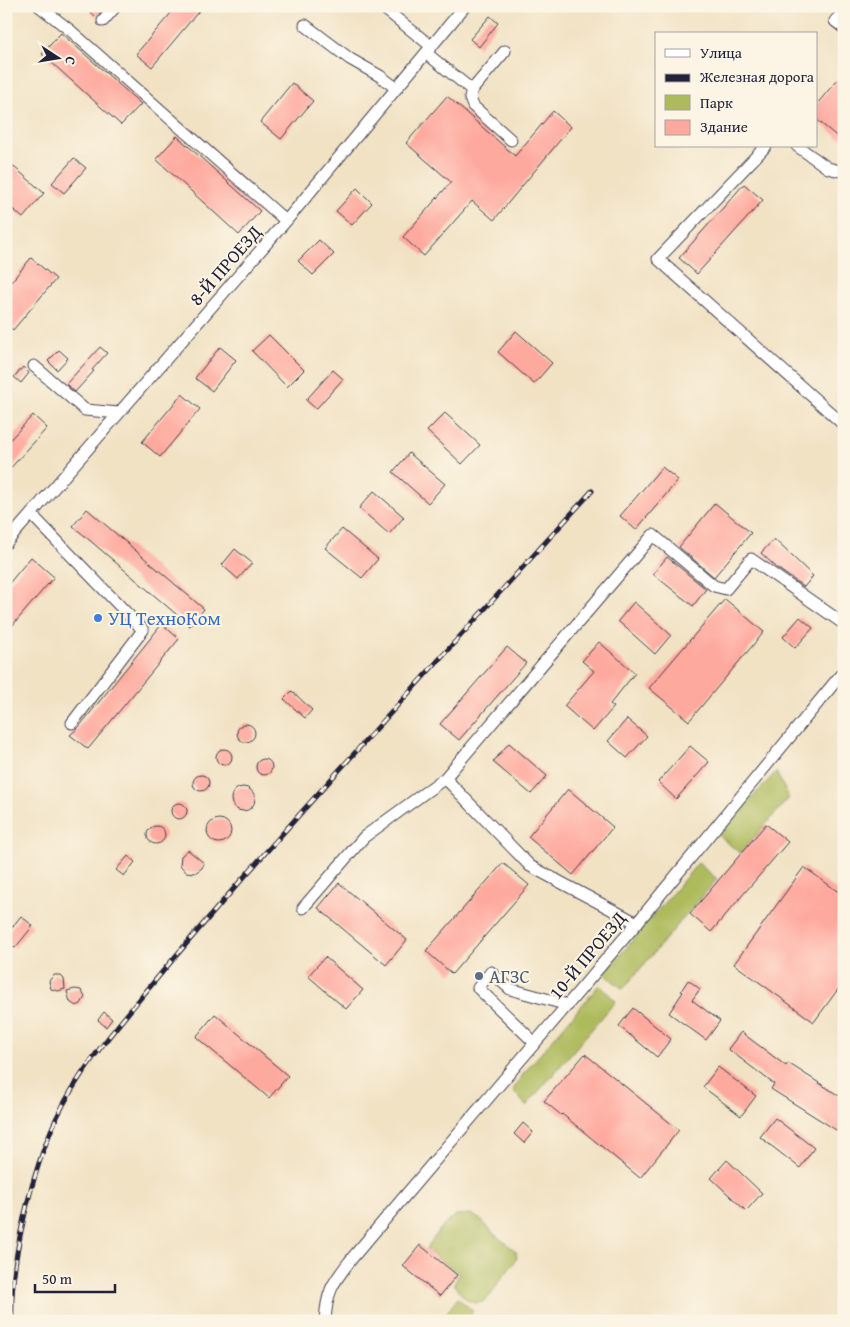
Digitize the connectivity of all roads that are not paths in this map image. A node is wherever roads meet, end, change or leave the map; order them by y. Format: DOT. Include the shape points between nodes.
graph roads {
  1 [pos="40,6"];
  2 [pos="116,6"];
  3 [pos="381,6"];
  4 [pos="465,6"];
  5 [pos="844,11"];
  6 [pos="103,21"];
  7 [pos="305,25"];
  8 [pos="844,28"];
  9 [pos="428,49"];
  10 [pos="505,51"];
  11 [pos="396,88"];
  12 [pos="472,90"];
  13 [pos="511,140"];
  14 [pos="764,148"];
  15 [pos="801,148"];
  16 [pos="844,172"];
  17 [pos="286,221"];
  18 [pos="34,366"];
  19 [pos="119,413"];
  20 [pos="844,425"];
  21 [pos="31,514"];
  22 [pos="6,543"];
  23 [pos="844,624"];
  24 [pos="844,671"];
  25 [pos="72,723"];
  26 [pos="445,778"];
  27 [pos="303,908"];
  28 [pos="637,923"];
  29 [pos="568,1006"];
  30 [pos="535,1043"];
  31 [pos="325,1321"];
  1 -- 17 [label="street"];
  2 -- 6 [label="street"];
  3 -- 9 [label="street"];
  4 -- 9 [label="street, 8-Й ПРОЕЗД"];
  5 -- 8 [label="street" via="835,21"];
  7 -- 11 [label="street"];
  9 -- 11 [label="street, 8-Й ПРОЕЗД"];
  9 -- 12 [label="street"];
  10 -- 12 [label="street"];
  11 -- 17 [label="street, 8-Й ПРОЕЗД"];
  12 -- 13 [label="street" via="473,106"];
  14 -- 20 [label="street" via="658,259"];
  15 -- 16 [label="street" via="828,168"];
  17 -- 19 [label="street, 8-Й ПРОЕЗД"];
  18 -- 19 [label="street" via="85,410"];
  19 -- 21 [label="street, 8-Й ПРОЕЗД"];
  21 -- 22 [label="street, 8-Й ПРОЕЗД"];
  21 -- 25 [label="street" via="143,630"];
  23 -- 26 [label="street" via="750,559 726,589 714,586 653,535"];
  24 -- 28 [label="street, 10-Й ПРОЕЗД"];
  26 -- 27 [label="street" via="364,837"];
  26 -- 28 [label="street" via="530,866"];
  28 -- 29 [label="street, 10-Й ПРОЕЗД"];
  29 -- 30 [label="street, 10-Й ПРОЕЗД"];
  29 -- 30 [label="street" via="510,989 491,972 478,988"];
  30 -- 31 [label="street, 10-Й ПРОЕЗД" via="331,1286"];
}
